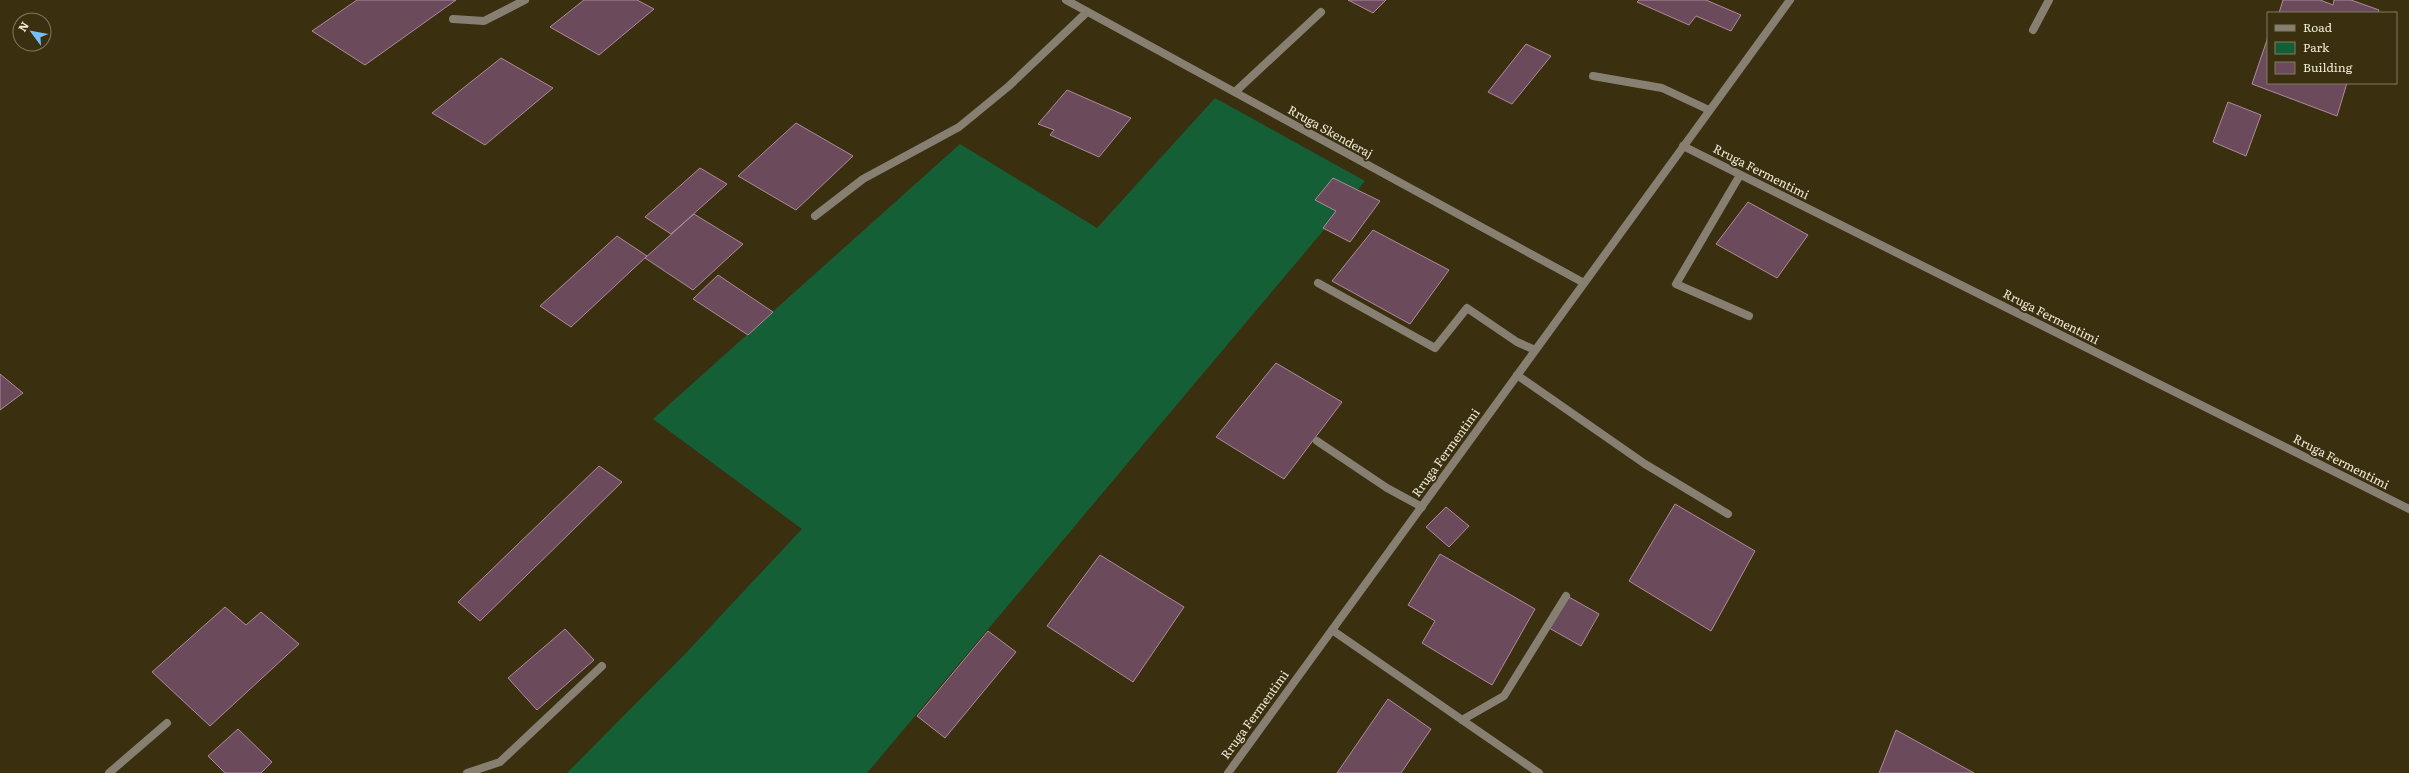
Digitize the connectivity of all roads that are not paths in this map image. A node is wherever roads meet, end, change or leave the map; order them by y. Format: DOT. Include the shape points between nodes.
graph roads {
  1 [pos="525,0"];
  2 [pos="1066,0"];
  3 [pos="1790,0"];
  4 [pos="2049,0"];
  5 [pos="1088,12"];
  6 [pos="1321,12"];
  7 [pos="453,19"];
  8 [pos="2033,30"];
  9 [pos="1593,76"];
  10 [pos="1235,92"];
  11 [pos="1709,110"];
  12 [pos="1683,146"];
  13 [pos="1740,175"];
  14 [pos="815,216"];
  15 [pos="1318,283"];
  16 [pos="1584,284"];
  17 [pos="1749,316"];
  18 [pos="1535,350"];
  19 [pos="1517,375"];
  20 [pos="1317,441"];
  21 [pos="1422,507"];
  22 [pos="2409,509"];
  23 [pos="1728,514"];
  24 [pos="1566,596"];
  25 [pos="1332,630"];
  26 [pos="602,666"];
  27 [pos="1462,720"];
  28 [pos="167,723"];
  29 [pos="109,773"];
  30 [pos="466,773"];
  31 [pos="1228,773"];
  32 [pos="1539,773"];
  1 -- 7 [label="street" via="484,21"];
  2 -- 5 [label="street, Rruga Skenderaj"];
  3 -- 11 [label="street, Rruga Fermentimi"];
  4 -- 8 [label="street"];
  5 -- 10 [label="street, Rruga Skenderaj"];
  5 -- 14 [label="street" via="959,127 870,175 838,195"];
  6 -- 10 [label="street"];
  9 -- 11 [label="street" via="1662,88"];
  10 -- 16 [label="street, Rruga Skenderaj"];
  11 -- 12 [label="street, Rruga Fermentimi"];
  12 -- 13 [label="street, Rruga Fermentimi"];
  12 -- 16 [label="street, Rruga Fermentimi"];
  13 -- 17 [label="street" via="1676,284"];
  13 -- 22 [label="street, Rruga Fermentimi"];
  15 -- 18 [label="street" via="1434,348 1467,308 1517,342"];
  16 -- 18 [label="street, Rruga Fermentimi"];
  18 -- 19 [label="street, Rruga Fermentimi"];
  19 -- 21 [label="street, Rruga Fermentimi"];
  19 -- 23 [label="street" via="1645,464"];
  20 -- 21 [label="street" via="1387,488"];
  21 -- 25 [label="street, Rruga Fermentimi"];
  24 -- 27 [label="street" via="1504,696"];
  25 -- 27 [label="street"];
  25 -- 31 [label="street, Rruga Fermentimi"];
  26 -- 30 [label="street" via="500,762"];
  27 -- 32 [label="street"];
  28 -- 29 [label="street"];
}
